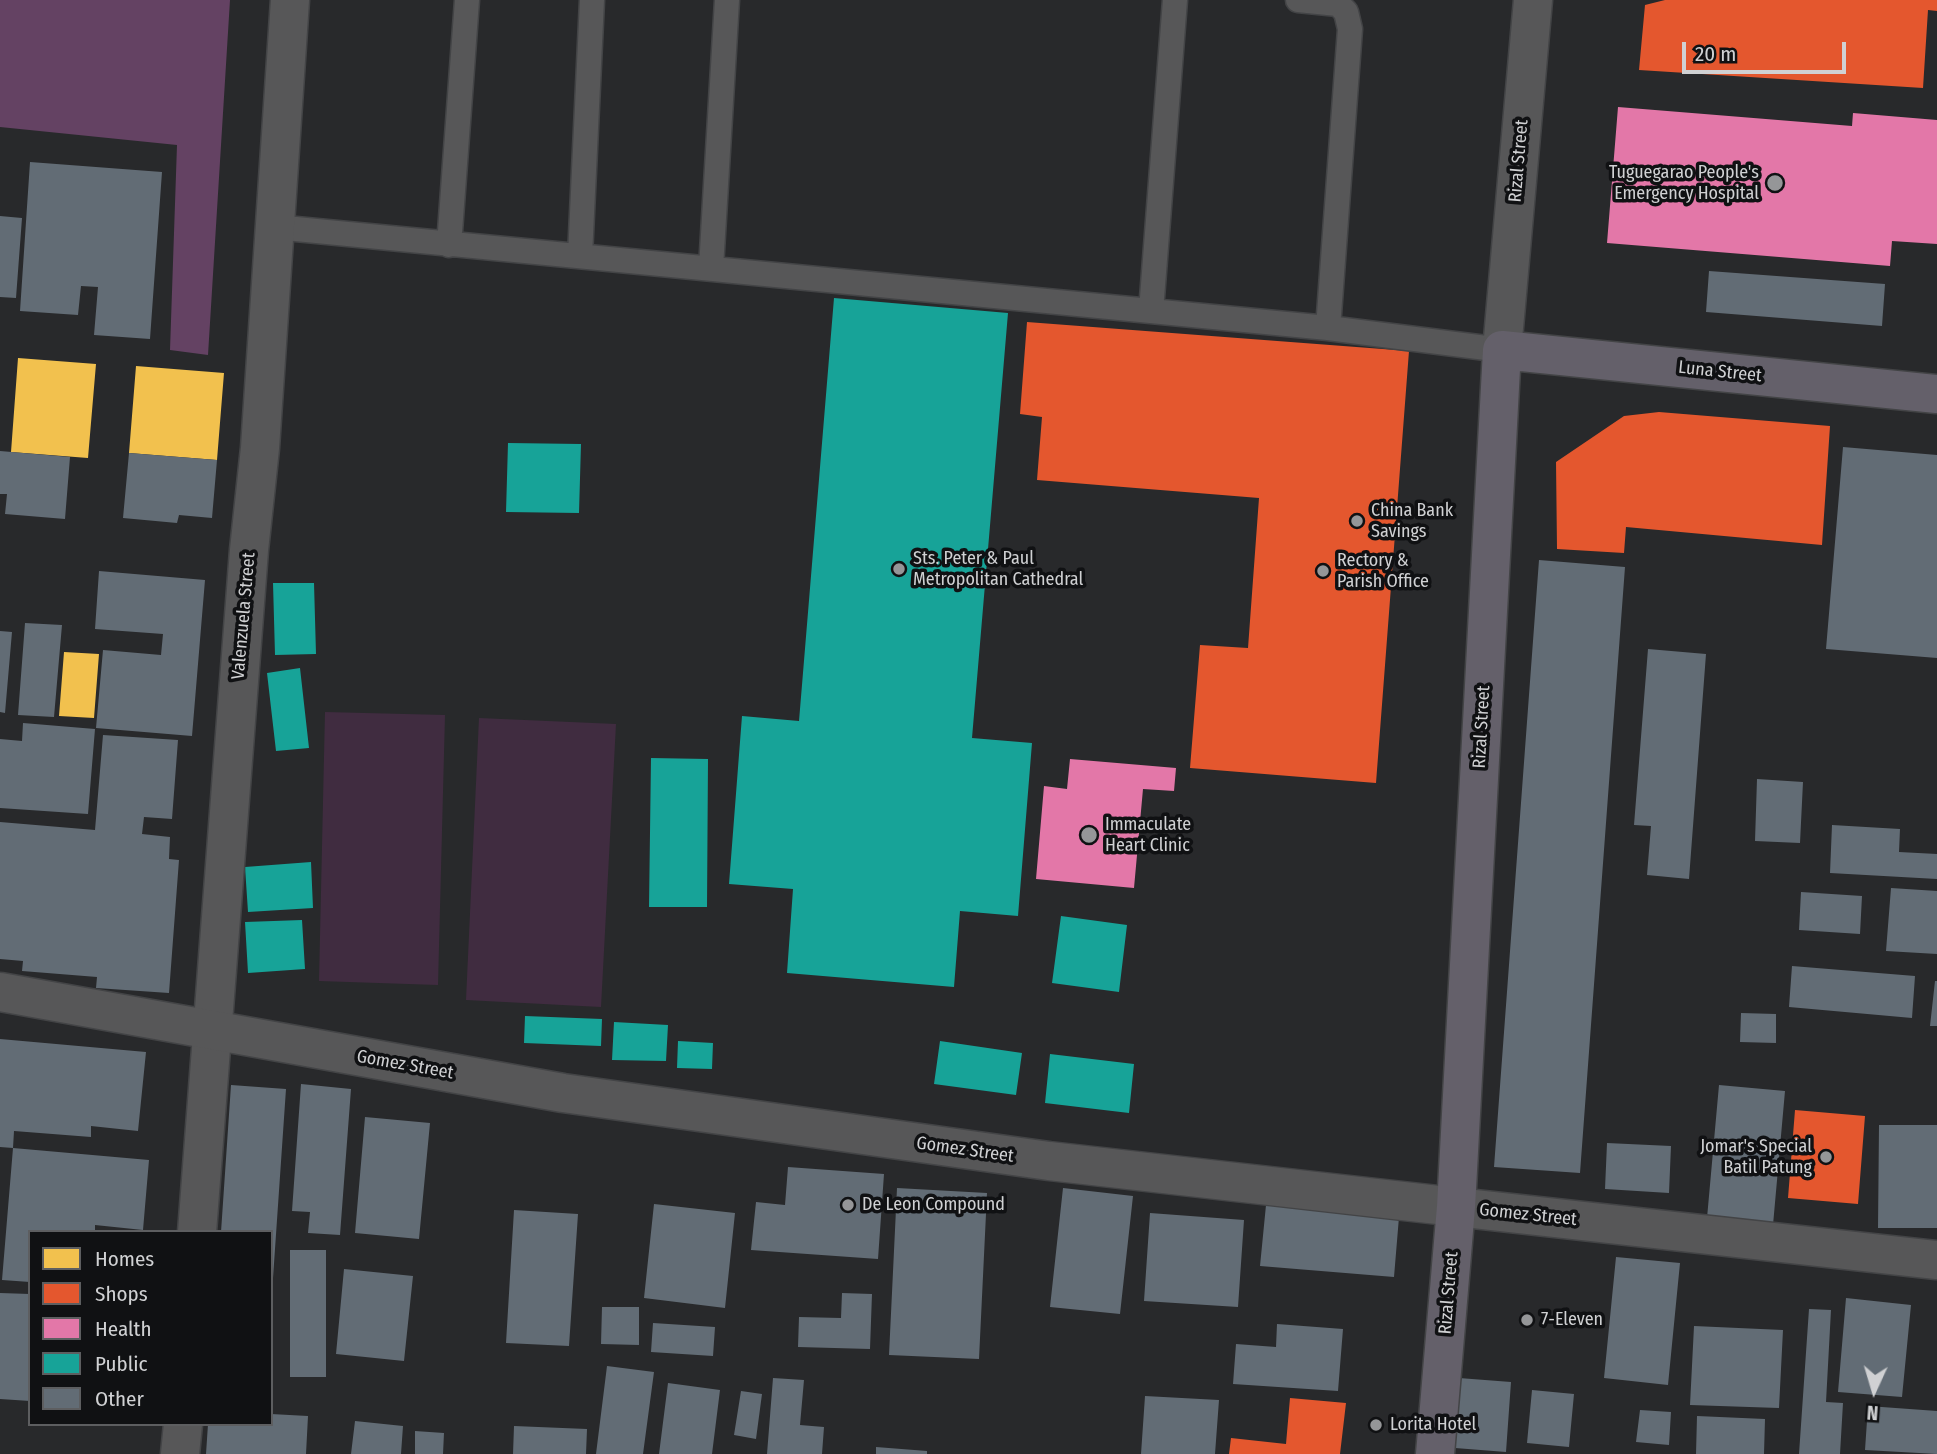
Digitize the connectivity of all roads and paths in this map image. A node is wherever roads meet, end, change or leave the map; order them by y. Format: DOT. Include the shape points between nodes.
graph roads {
  1 [pos="290,0"];
  2 [pos="467,0"];
  3 [pos="592,0"];
  4 [pos="727,0"];
  5 [pos="1175,0"];
  6 [pos="1298,0"];
  7 [pos="1532,0"];
  8 [pos="275,227"];
  9 [pos="449,245"];
  10 [pos="580,256"];
  11 [pos="712,268"];
  12 [pos="1151,311"];
  13 [pos="1328,328"];
  14 [pos="1502,350"];
  15 [pos="1937,394"];
  16 [pos="0,992"];
  17 [pos="211,1031"];
  18 [pos="1456,1207"];
  19 [pos="197,1230"];
  20 [pos="1937,1260"];
  21 [pos="183,1426"];
  22 [pos="180,1454"];
  23 [pos="1435,1454"];
  1 -- 8 [label="street, Valenzuela Street"];
  2 -- 9 [label="lane"];
  3 -- 10 [label="lane"];
  4 -- 11 [label="lane"];
  5 -- 12 [label="lane"];
  6 -- 13 [label="lane" via="1338,4 1346,12 1350,29"];
  7 -- 14 [label="street, Rizal Street"];
  8 -- 9 [label="lane"];
  8 -- 17 [label="street, Valenzuela Street"];
  9 -- 10 [label="lane"];
  10 -- 11 [label="lane"];
  11 -- 12 [label="lane"];
  12 -- 13 [label="lane"];
  13 -- 14 [label="lane"];
  14 -- 15 [label="main road, Luna Street"];
  14 -- 18 [label="main road, Rizal Street"];
  16 -- 17 [label="street, Gomez Street"];
  17 -- 18 [label="street, Gomez Street" via="563,1093 1049,1161"];
  17 -- 19 [label="street, Valenzuela Street"];
  18 -- 20 [label="street, Gomez Street"];
  18 -- 23 [label="main road, Rizal Street"];
  21 -- 22 [label="street"];
}
